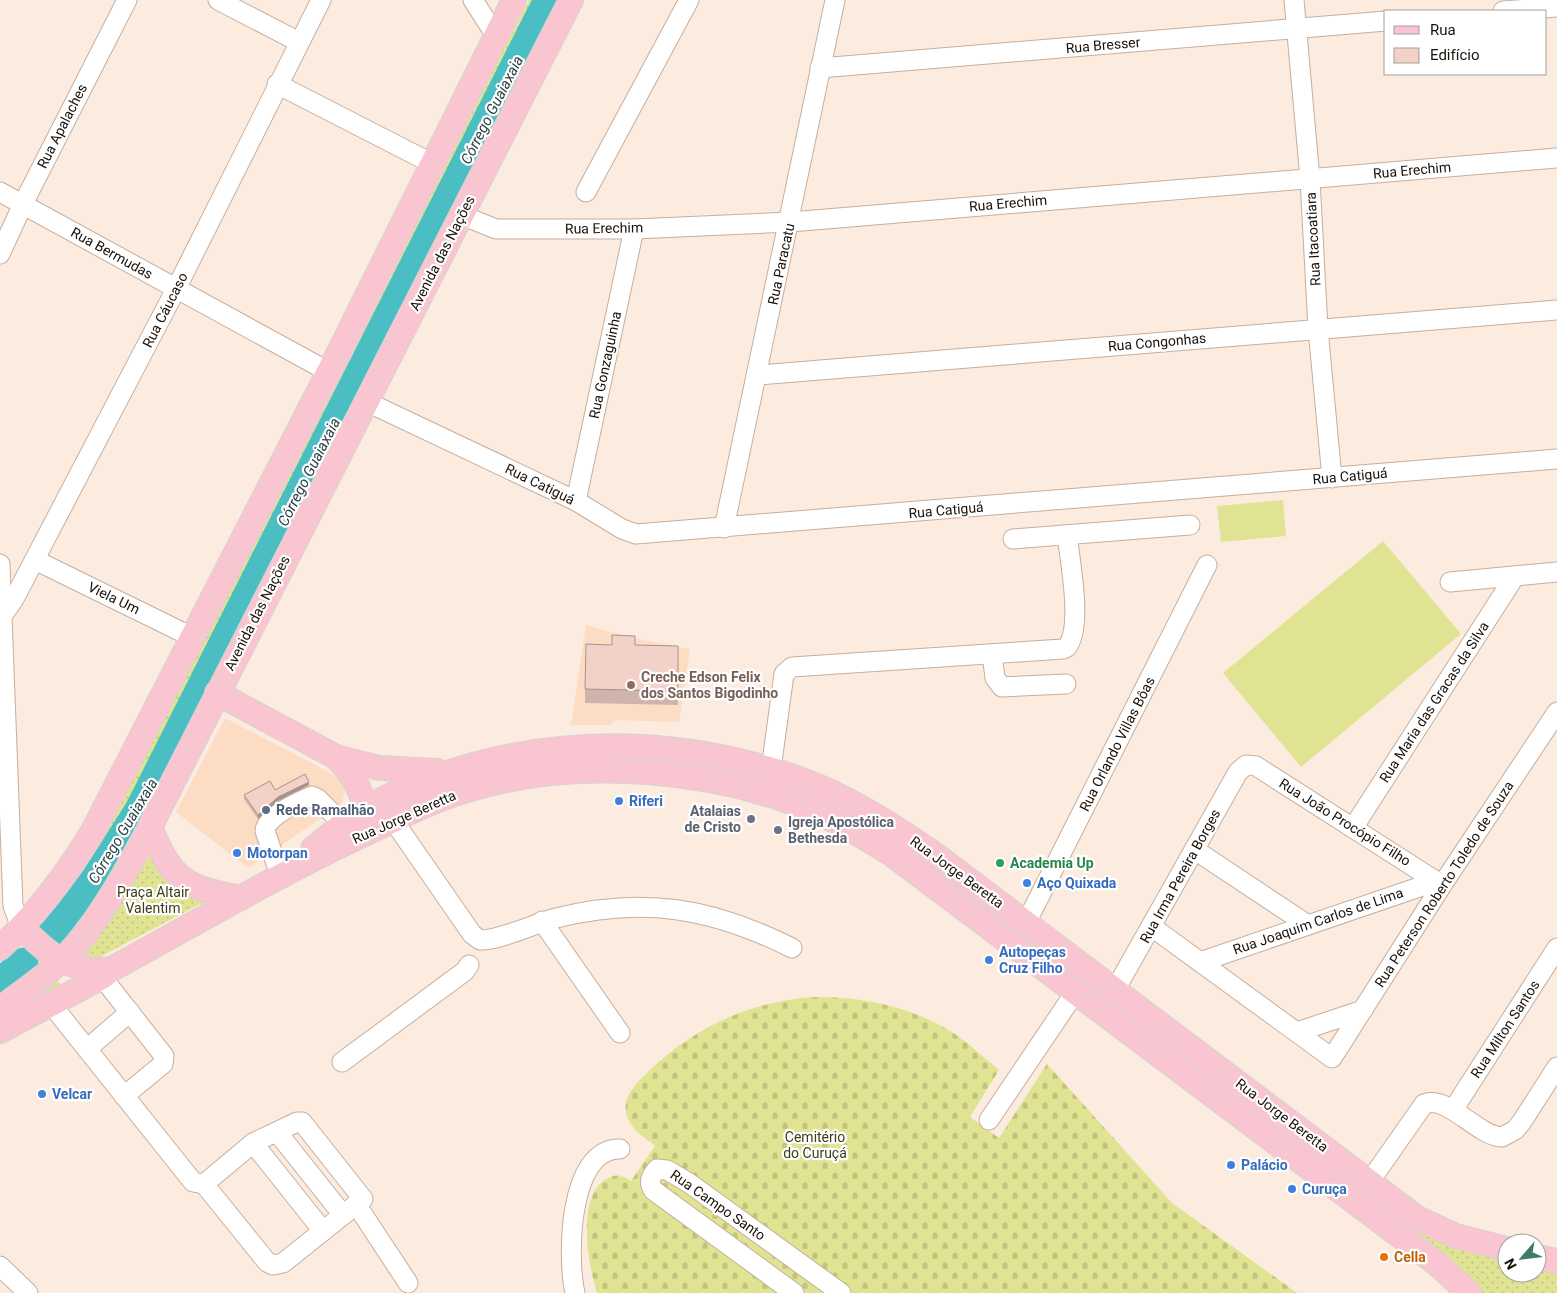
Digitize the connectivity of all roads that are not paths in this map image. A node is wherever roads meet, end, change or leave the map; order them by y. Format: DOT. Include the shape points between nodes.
graph roads {
  1 [pos="127,0"];
  2 [pos="218,0"];
  3 [pos="321,0"];
  4 [pos="473,0"];
  5 [pos="514,0"];
  6 [pos="571,0"];
  7 [pos="689,0"];
  8 [pos="835,0"];
  9 [pos="1294,0"];
  10 [pos="1557,7"];
  11 [pos="1516,10"];
  12 [pos="1384,21"];
  13 [pos="1298,28"];
  14 [pos="496,36"];
  15 [pos="299,42"];
  16 [pos="820,68"];
  17 [pos="277,84"];
  18 [pos="1557,158"];
  19 [pos="432,164"];
  20 [pos="1310,179"];
  21 [pos="0,192"];
  22 [pos="586,192"];
  23 [pos="23,204"];
  24 [pos="461,215"];
  25 [pos="790,222"];
  26 [pos="634,229"];
  27 [pos="0,254"];
  28 [pos="176,289"];
  29 [pos="1557,310"];
  30 [pos="1318,329"];
  31 [pos="329,372"];
  32 [pos="758,375"];
  33 [pos="365,401"];
  34 [pos="1557,459"];
  35 [pos="1332,478"];
  36 [pos="576,501"];
  37 [pos="1190,525"];
  38 [pos="724,528"];
  39 [pos="1067,535"];
  40 [pos="1013,539"];
  41 [pos="35,560"];
  42 [pos="0,564"];
  43 [pos="1207,564"];
  44 [pos="1557,572"];
  45 [pos="1515,576"];
  46 [pos="1450,582"];
  47 [pos="1,618"];
  48 [pos="192,638"];
  49 [pos="992,654"];
  50 [pos="1066,684"];
  51 [pos="217,693"];
  52 [pos="3,706"];
  53 [pos="1557,712"];
  54 [pos="336,758"];
  55 [pos="1246,765"];
  56 [pos="771,769"];
  57 [pos="450,772"];
  58 [pos="364,810"];
  59 [pos="393,820"];
  60 [pos="343,824"];
  61 [pos="150,827"];
  62 [pos="1354,828"];
  63 [pos="1195,850"];
  64 [pos="284,872"];
  65 [pos="1440,883"];
  66 [pos="241,898"];
  67 [pos="542,921"];
  68 [pos="1026,923"];
  69 [pos="1308,925"];
  70 [pos="21,927"];
  71 [pos="1152,927"];
  72 [pos="0,948"];
  73 [pos="792,948"];
  74 [pos="1557,948"];
  75 [pos="60,961"];
  76 [pos="1200,962"];
  77 [pos="469,965"];
  78 [pos="107,973"];
  79 [pos="1115,990"];
  80 [pos="1076,991"];
  81 [pos="51,1004"];
  82 [pos="0,1009"];
  83 [pos="1363,1010"];
  84 [pos="130,1012"];
  85 [pos="0,1031"];
  86 [pos="1297,1032"];
  87 [pos="620,1034"];
  88 [pos="87,1049"];
  89 [pos="342,1062"];
  90 [pos="1557,1067"];
  91 [pos="124,1096"];
  92 [pos="1452,1110"];
  93 [pos="989,1120"];
  94 [pos="276,1132"];
  95 [pos="253,1143"];
  96 [pos="620,1149"];
  97 [pos="1370,1181"];
  98 [pos="204,1184"];
  99 [pos="349,1210"];
  100 [pos="323,1231"];
  101 [pos="756,1232"];
  102 [pos="1497,1246"];
  103 [pos="741,1254"];
  104 [pos="0,1266"];
  105 [pos="408,1283"];
  106 [pos="28,1293"];
  107 [pos="575,1293"];
  108 [pos="794,1293"];
  109 [pos="840,1293"];
  110 [pos="1468,1293"];
  1 -- 23 [label="street, Rua Apalaches"];
  2 -- 15 [label="street"];
  3 -- 15 [label="street, Rua Cáucaso"];
  4 -- 14 [label="street"];
  5 -- 14 [label="main road"];
  6 -- 24 [label="main road, Avenida das Nações"];
  7 -- 22 [label="street"];
  8 -- 16 [label="street, Rua Paracatu"];
  9 -- 13 [label="street, Rua Itacoatiara"];
  10 -- 11 [label="street"];
  12 -- 13 [label="street, Rua Bresser"];
  13 -- 16 [label="street, Rua Bresser"];
  13 -- 20 [label="street, Rua Itacoatiara"];
  14 -- 19 [label="main road"];
  15 -- 17 [label="street, Rua Cáucaso"];
  16 -- 25 [label="street, Rua Paracatu"];
  17 -- 19 [label="street"];
  17 -- 28 [label="street, Rua Cáucaso"];
  18 -- 20 [label="street, Rua Erechim"];
  19 -- 31 [label="main road"];
  20 -- 25 [label="street, Rua Erechim"];
  20 -- 30 [label="street, Rua Itacoatiara"];
  21 -- 23 [label="street, Rua Bermudas"];
  23 -- 27 [label="street, Rua Apalaches"];
  23 -- 28 [label="street, Rua Bermudas"];
  24 -- 26 [label="street, Rua Erechim" via="496,229"];
  24 -- 33 [label="main road, Avenida das Nações"];
  25 -- 26 [label="street, Rua Erechim"];
  25 -- 32 [label="street, Rua Paracatu"];
  26 -- 36 [label="street, Rua Gonzaguinha"];
  28 -- 31 [label="street, Rua Bermudas"];
  28 -- 41 [label="street, Rua Cáucaso"];
  29 -- 30 [label="street, Rua Congonhas"];
  30 -- 32 [label="street, Rua Congonhas"];
  30 -- 35 [label="street, Rua Itacoatiara"];
  31 -- 48 [label="main road"];
  32 -- 38 [label="street, Rua Paracatu"];
  33 -- 36 [label="street, Rua Catiguá"];
  33 -- 51 [label="main road, Avenida das Nações"];
  34 -- 35 [label="street, Rua Catiguá"];
  35 -- 38 [label="street, Rua Catiguá"];
  36 -- 38 [label="street, Rua Catiguá" via="636,534"];
  37 -- 39 [label="street"];
  39 -- 40 [label="street"];
  39 -- 49 [label="street" via="1074,616 1071,643 1063,649"];
  41 -- 47 [label="street, Rua Cáucaso"];
  41 -- 48 [label="street, Viela Um"];
  42 -- 47 [label="street"];
  43 -- 68 [label="street, Rua Orlando Villas Bôas"];
  44 -- 45 [label="street"];
  45 -- 46 [label="street"];
  45 -- 62 [label="street, Rua Maria das Gracas da Silva"];
  47 -- 52 [label="street"];
  48 -- 70 [label="main road" via="93,831 61,880"];
  49 -- 50 [label="street" via="995,678 1002,687"];
  49 -- 56 [label="street" via="788,669 784,674"];
  51 -- 54 [label="main road"];
  51 -- 61 [label="main road, Avenida das Nações"];
  52 -- 70 [label="street" via="13,906"];
  53 -- 65 [label="street, Rua Peterson Roberto Toledo de Souza"];
  54 -- 57 [label="main road" via="379,768"];
  54 -- 58 [label="main road" via="354,779"];
  55 -- 62 [label="street, Rua João Procópio Filho" via="1256,766"];
  55 -- 63 [label="street, Rua Irma Pereira Borges" via="1238,772"];
  56 -- 57 [label="main road, Rua Jorge Beretta" via="685,750 605,746 526,753"];
  56 -- 68 [label="main road, Rua Jorge Beretta" via="838,796 904,833"];
  57 -- 58 [label="main road, Rua Jorge Beretta"];
  58 -- 60 [label="main road, Rua Jorge Beretta"];
  58 -- 64 [label="main road" via="364,819 356,828"];
  59 -- 64 [label="main road, Rua Jorge Beretta"];
  59 -- 67 [label="street" via="475,938 487,940"];
  59 -- 80 [label="main road, Rua Jorge Beretta" via="469,789 530,776 643,772 718,782 755,791 809,810 861,835 924,877"];
  60 -- 64 [label="main road, Rua Jorge Beretta"];
  60 -- 64 [label="street" via="312,796 270,819 265,831"];
  61 -- 66 [label="main road" via="164,860 178,876 202,890"];
  61 -- 75 [label="main road, Avenida das Nações" via="94,921"];
  62 -- 65 [label="street, Rua João Procópio Filho"];
  63 -- 69 [label="street"];
  63 -- 71 [label="street, Rua Irma Pereira Borges"];
  64 -- 66 [label="main road, Rua Jorge Beretta"];
  65 -- 69 [label="street, Rua Joaquim Carlos de Lima"];
  65 -- 83 [label="street, Rua Peterson Roberto Toledo de Souza"];
  66 -- 78 [label="main road, Rua Jorge Beretta"];
  67 -- 73 [label="street" via="604,907 671,908 745,927"];
  67 -- 87 [label="street"];
  68 -- 79 [label="main road, Rua Jorge Beretta"];
  69 -- 76 [label="street, Rua Joaquim Carlos de Lima"];
  70 -- 72 [label="main road"];
  70 -- 75 [label="main road"];
  71 -- 76 [label="street"];
  71 -- 79 [label="street, Rua Irma Pereira Borges"];
  74 -- 92 [label="street, Rua Milton Santos"];
  75 -- 78 [label="main road"];
  75 -- 82 [label="main road, Avenida das Nações"];
  76 -- 86 [label="street"];
  77 -- 89 [label="street"];
  78 -- 81 [label="main road, Rua Jorge Beretta"];
  78 -- 84 [label="street"];
  79 -- 97 [label="main road, Rua Jorge Beretta"];
  80 -- 93 [label="street"];
  80 -- 110 [label="main road, Rua Jorge Beretta" via="1436,1263"];
  81 -- 85 [label="main road, Rua Jorge Beretta"];
  81 -- 88 [label="street"];
  83 -- 86 [label="street"];
  83 -- 86 [label="street, Rua Peterson Roberto Toledo de Souza" via="1332,1058"];
  84 -- 88 [label="street"];
  84 -- 91 [label="street" via="165,1060"];
  88 -- 91 [label="street"];
  90 -- 92 [label="street" via="1520,1123 1508,1135 1494,1136 1485,1132"];
  91 -- 98 [label="street" via="193,1182"];
  92 -- 97 [label="street" via="1433,1102 1424,1104"];
  94 -- 95 [label="street"];
  94 -- 99 [label="street"];
  94 -- 99 [label="street" via="297,1122 306,1124 363,1199"];
  95 -- 98 [label="street"];
  95 -- 100 [label="street"];
  96 -- 107 [label="street" via="602,1153 580,1188 573,1211 570,1246"];
  97 -- 102 [label="main road, Rua Jorge Beretta" via="1430,1226"];
  98 -- 100 [label="street" via="272,1265 283,1263"];
  99 -- 100 [label="street"];
  99 -- 105 [label="street"];
  101 -- 103 [label="street"];
  101 -- 103 [label="street, Rua Campo Santo" via="667,1170 660,1168 655,1172 650,1184 653,1190"];
  101 -- 109 [label="street, Rua Campo Santo"];
  103 -- 108 [label="street, Rua Campo Santo"];
  104 -- 106 [label="street"];
}
